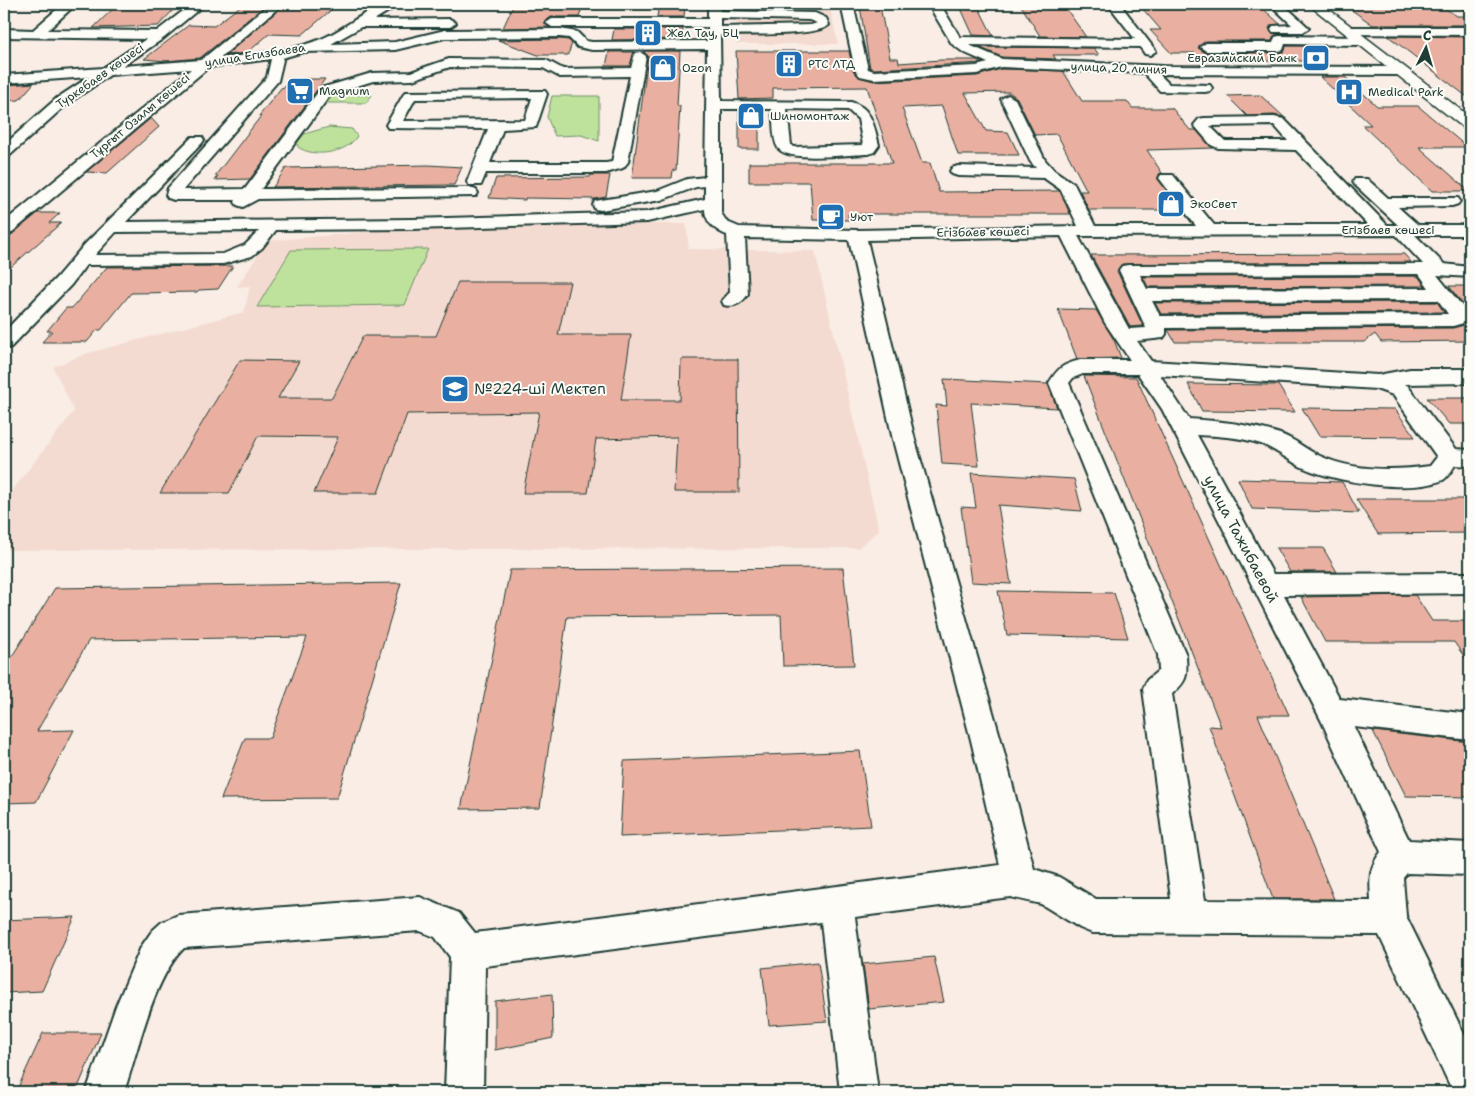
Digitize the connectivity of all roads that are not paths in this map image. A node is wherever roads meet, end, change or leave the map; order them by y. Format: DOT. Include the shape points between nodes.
graph roads {
  1 [pos="70,4"];
  2 [pos="199,4"];
  3 [pos="277,4"];
  4 [pos="394,4"];
  5 [pos="847,4"];
  6 [pos="934,4"];
  7 [pos="1114,4"];
  8 [pos="1276,4"];
  9 [pos="1291,4"];
  10 [pos="1314,4"];
  11 [pos="1462,4"];
  12 [pos="1470,8"];
  13 [pos="714,23"];
  14 [pos="360,24"];
  15 [pos="1262,30"];
  16 [pos="1470,31"];
  17 [pos="37,32"];
  18 [pos="1350,32"];
  19 [pos="4,33"];
  20 [pos="500,34"];
  21 [pos="160,35"];
  22 [pos="956,41"];
  23 [pos="1334,41"];
  24 [pos="1362,41"];
  25 [pos="1144,43"];
  26 [pos="1206,47"];
  27 [pos="304,49"];
  28 [pos="640,56"];
  29 [pos="280,57"];
  30 [pos="994,61"];
  31 [pos="485,63"];
  32 [pos="202,64"];
  33 [pos="1148,70"];
  34 [pos="1164,70"];
  35 [pos="106,72"];
  36 [pos="637,72"];
  37 [pos="1400,72"];
  38 [pos="4,80"];
  39 [pos="1223,88"];
  40 [pos="476,94"];
  41 [pos="1008,99"];
  42 [pos="779,105"];
  43 [pos="713,106"];
  44 [pos="497,124"];
  45 [pos="1470,125"];
  46 [pos="1300,146"];
  47 [pos="4,153"];
  48 [pos="481,168"];
  49 [pos="958,171"];
  50 [pos="1048,173"];
  51 [pos="1167,178"];
  52 [pos="713,181"];
  53 [pos="1361,182"];
  54 [pos="468,200"];
  55 [pos="1452,201"];
  56 [pos="713,202"];
  57 [pos="1383,203"];
  58 [pos="161,211"];
  59 [pos="271,226"];
  60 [pos="112,227"];
  61 [pos="4,230"];
  62 [pos="1382,230"];
  63 [pos="1407,230"];
  64 [pos="1470,230"];
  65 [pos="1078,231"];
  66 [pos="1209,231"];
  67 [pos="736,232"];
  68 [pos="857,235"];
  69 [pos="81,260"];
  70 [pos="1435,269"];
  71 [pos="1470,272"];
  72 [pos="1442,294"];
  73 [pos="1141,295"];
  74 [pos="731,301"];
  75 [pos="1470,302"];
  76 [pos="1155,322"];
  77 [pos="1123,335"];
  78 [pos="4,343"];
  79 [pos="1143,367"];
  80 [pos="1470,376"];
  81 [pos="1378,382"];
  82 [pos="1181,426"];
  83 [pos="1460,457"];
  84 [pos="1470,583"];
  85 [pos="1265,585"];
  86 [pos="1331,712"];
  87 [pos="1470,727"];
  88 [pos="1470,859"];
  89 [pos="1393,864"];
  90 [pos="1021,883"];
  91 [pos="836,903"];
  92 [pos="1191,917"];
  93 [pos="1389,918"];
  94 [pos="468,951"];
  95 [pos="1470,1087"];
  96 [pos="105,1092"];
  97 [pos="464,1092"];
  98 [pos="859,1092"];
  1 -- 17 [label="street"];
  2 -- 21 [label="street, Түркебаев көшесі"];
  3 -- 32 [label="street, Тұрғыт Озалы көшесі"];
  4 -- 14 [label="street, улица Егизбаева"];
  5 -- 30 [label="street" via="865,73 977,70"];
  6 -- 22 [label="street"];
  7 -- 25 [label="street"];
  8 -- 15 [label="street" via="1303,28"];
  9 -- 23 [label="street"];
  10 -- 18 [label="main road"];
  11 -- 12 [label="street"];
  13 -- 13 [label="street" via="812,29 823,25 812,16"];
  13 -- 14 [label="street"];
  13 -- 20 [label="street" via="592,46 582,44 573,35 560,33"];
  13 -- 43 [label="street"];
  14 -- 27 [label="street, улица Егизбаева" via="326,42"];
  16 -- 18 [label="street"];
  17 -- 19 [label="street"];
  17 -- 21 [label="street"];
  18 -- 24 [label="main road"];
  20 -- 27 [label="street" via="445,34 395,46"];
  20 -- 31 [label="street"];
  21 -- 35 [label="street, Түркебаев көшесі"];
  22 -- 25 [label="street"];
  22 -- 30 [label="street"];
  23 -- 24 [label="street"];
  23 -- 26 [label="street" via="1279,40 1279,47"];
  24 -- 37 [label="main road"];
  25 -- 34 [label="street"];
  27 -- 29 [label="street, улица Егизбаева"];
  28 -- 36 [label="street"];
  29 -- 31 [label="street" via="273,78 174,191 174,195 242,195 254,190 326,91 372,77 412,76 450,63"];
  29 -- 32 [label="street, улица Егизбаева"];
  29 -- 60 [label="street"];
  30 -- 33 [label="street, улица 20 линия"];
  31 -- 36 [label="street" via="546,64 560,73"];
  31 -- 40 [label="street"];
  32 -- 35 [label="street, улица Егизбаева"];
  32 -- 61 [label="street, Тұрғыт Озалы көшесі"];
  33 -- 34 [label="street, улица 20 линия"];
  33 -- 39 [label="street" via="1165,88"];
  34 -- 37 [label="street, улица 20 линия"];
  35 -- 38 [label="street, улица Егизбаева"];
  35 -- 47 [label="street, Түркебаев көшесі" via="62,101"];
  36 -- 48 [label="street" via="618,165 606,168"];
  37 -- 45 [label="main road"];
  40 -- 44 [label="street" via="540,94 531,124"];
  40 -- 44 [label="street" via="410,95 393,125"];
  41 -- 50 [label="street, улица Тажибаевой" via="1038,161"];
  42 -- 42 [label="street" via="856,107 862,112 871,144 869,148 788,150 784,146"];
  42 -- 43 [label="street"];
  43 -- 52 [label="street"];
  44 -- 48 [label="street"];
  46 -- 46 [label="street" via="1279,122 1204,122 1201,125 1223,145"];
  46 -- 62 [label="street"];
  48 -- 54 [label="street"];
  49 -- 50 [label="street"];
  50 -- 65 [label="street, улица Тажибаевой" via="1068,188"];
  51 -- 66 [label="street"];
  52 -- 54 [label="street" via="693,182 661,195 583,207"];
  52 -- 56 [label="street"];
  53 -- 57 [label="street"];
  54 -- 58 [label="street"];
  55 -- 57 [label="street"];
  56 -- 59 [label="street" via="647,217"];
  56 -- 67 [label="street" via="716,220"];
  57 -- 63 [label="street"];
  59 -- 60 [label="street"];
  59 -- 69 [label="street" via="256,246 223,260"];
  60 -- 69 [label="street"];
  62 -- 63 [label="street, Егізбаев көшесі"];
  62 -- 66 [label="street, Егізбаев көшесі"];
  63 -- 64 [label="street, Егізбаев көшесі"];
  63 -- 70 [label="street"];
  65 -- 66 [label="street, Егізбаев көшесі"];
  65 -- 68 [label="street, Егізбаев көшесі"];
  65 -- 77 [label="street, улица Тажибаевой"];
  67 -- 68 [label="street, Егізбаев көшесі"];
  67 -- 74 [label="street" via="739,294"];
  68 -- 90 [label="street" via="904,440 986,740"];
  69 -- 78 [label="street"];
  70 -- 71 [label="street"];
  70 -- 72 [label="street" via="1428,276"];
  70 -- 73 [label="street" via="1128,270"];
  70 -- 75 [label="street"];
  72 -- 73 [label="street"];
  72 -- 76 [label="street" via="1460,318"];
  73 -- 76 [label="street"];
  76 -- 77 [label="street" via="1156,334"];
  77 -- 79 [label="street, улица Тажибаевой"];
  79 -- 81 [label="street"];
  79 -- 82 [label="street, улица Тажибаевой"];
  79 -- 92 [label="street" via="1080,367 1065,373 1060,383 1172,655 1173,675 1157,688 1157,696"];
  80 -- 81 [label="street" via="1410,376"];
  81 -- 83 [label="street" via="1400,390"];
  82 -- 83 [label="street" via="1253,434 1283,444 1311,461 1340,472 1363,475 1410,478 1437,473"];
  82 -- 85 [label="street, улица Тажибаевой"];
  84 -- 85 [label="street"];
  85 -- 86 [label="street, улица Тажибаевой"];
  86 -- 87 [label="street"];
  86 -- 89 [label="street, улица Тажибаевой"];
  88 -- 89 [label="street"];
  89 -- 93 [label="street, улица Тажибаевой"];
  90 -- 91 [label="street" via="1010,880"];
  90 -- 92 [label="street" via="1047,889 1092,916"];
  91 -- 94 [label="street"];
  91 -- 98 [label="street"];
  92 -- 93 [label="street"];
  93 -- 95 [label="street, улица Тажибаевой"];
  94 -- 96 [label="street" via="447,925 420,914 173,934 156,953 144,980"];
  94 -- 97 [label="street"];
}
